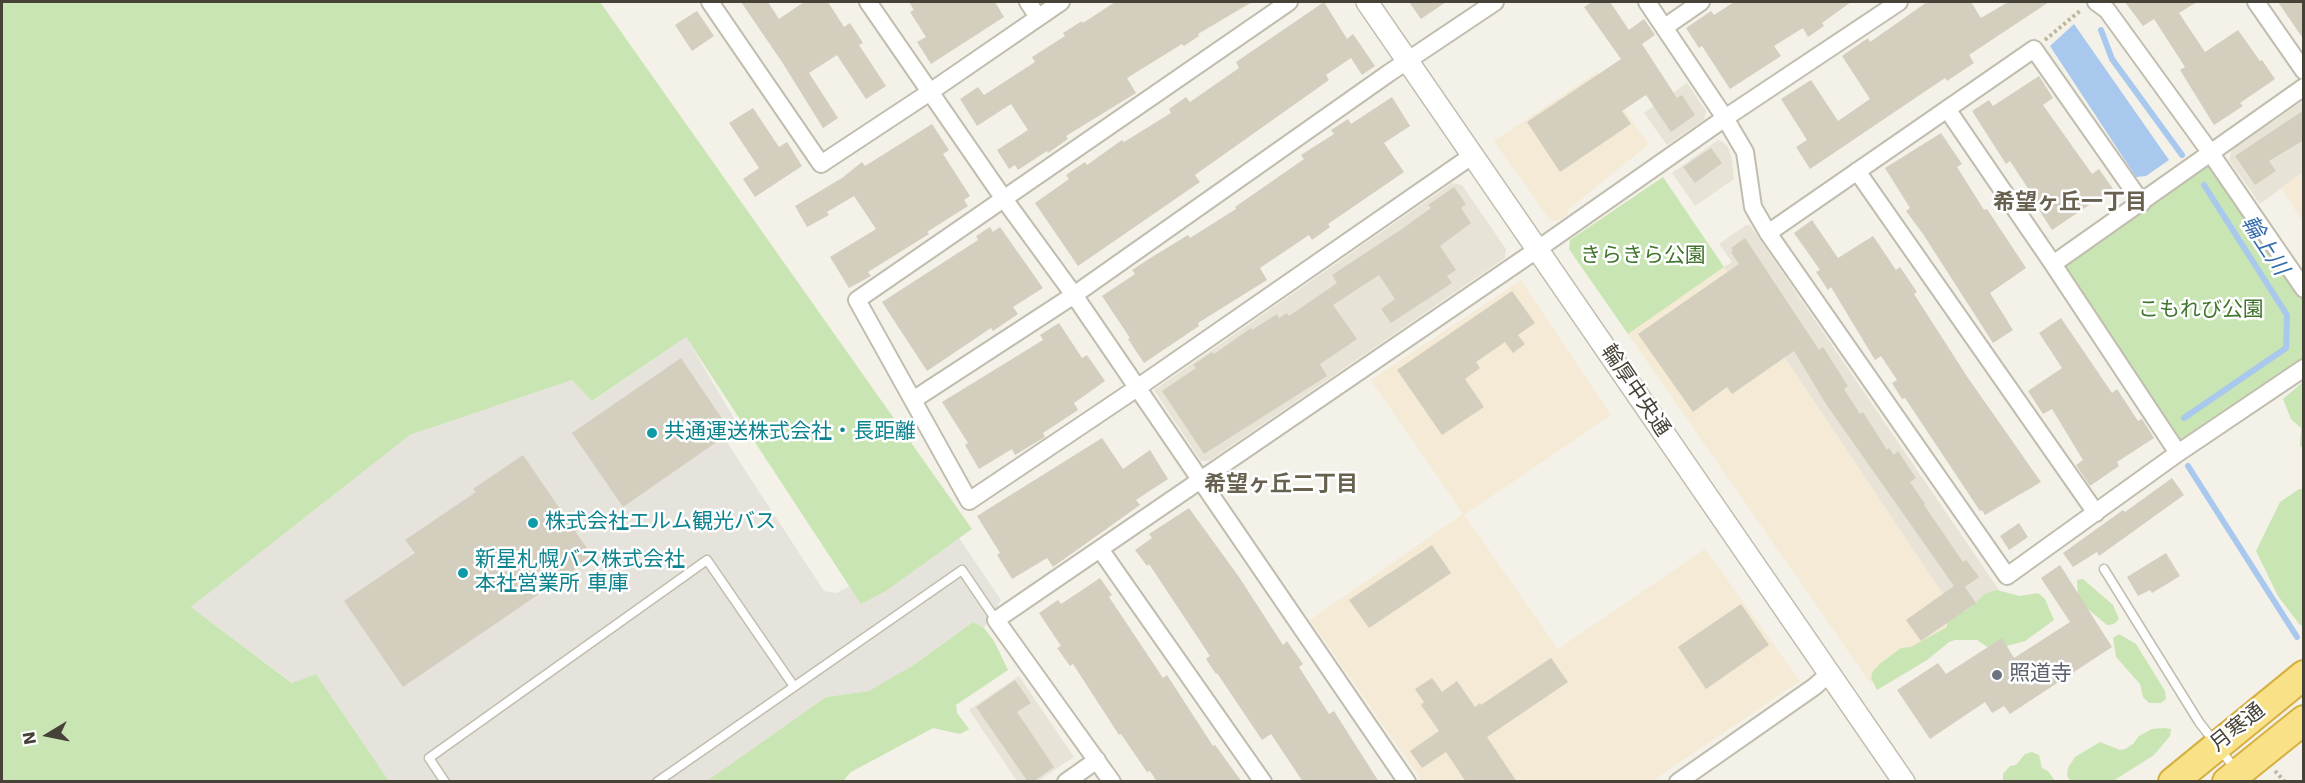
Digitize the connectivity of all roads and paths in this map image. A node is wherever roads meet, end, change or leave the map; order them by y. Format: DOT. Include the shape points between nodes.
graph roads {
  1 [pos="710,2"];
  2 [pos="868,2"];
  3 [pos="1028,2"];
  4 [pos="1061,2"];
  5 [pos="1289,2"];
  6 [pos="1367,2"];
  7 [pos="1495,2"];
  8 [pos="1647,2"];
  9 [pos="1701,2"];
  10 [pos="1899,2"];
  11 [pos="2097,2"];
  12 [pos="2256,2"];
  13 [pos="2076,13"];
  14 [pos="1038,17"];
  15 [pos="1665,27"];
  16 [pos="2034,49"];
  17 [pos="1408,61"];
  18 [pos="2304,71"];
  19 [pos="2304,87"];
  20 [pos="930,92"];
  21 [pos="1947,110"];
  22 [pos="1725,118"];
  23 [pos="2210,152"];
  24 [pos="1473,155"];
  25 [pos="1857,171"];
  26 [pos="1004,199"];
  27 [pos="2142,203"];
  28 [pos="1768,233"];
  29 [pos="1538,249"];
  30 [pos="2054,264"];
  31 [pos="2304,289"];
  32 [pos="1074,295"];
  33 [pos="2304,368"];
  34 [pos="1137,388"];
  35 [pos="913,400"];
  36 [pos="2178,453"];
  37 [pos="1200,480"];
  38 [pos="2096,513"];
  39 [pos="1100,549"];
  40 [pos="2104,569"];
  41 [pos="996,620"];
  42 [pos="1829,674"];
  43 [pos="2304,675"];
  44 [pos="793,685"];
  45 [pos="2304,720"];
  46 [pos="2217,746"];
  47 [pos="1097,760"];
  48 [pos="2232,777"];
  49 [pos="445,782"];
  50 [pos="657,782"];
  51 [pos="1066,782"];
  52 [pos="1112,782"];
  53 [pos="1263,782"];
  54 [pos="1407,782"];
  55 [pos="1678,782"];
  56 [pos="1904,782"];
  57 [pos="2173,782"];
  1 -- 20 [label="street" via="821,164"];
  2 -- 20 [label="street"];
  3 -- 14 [label="street"];
  4 -- 14 [label="street"];
  5 -- 26 [label="street"];
  6 -- 17 [label="street, 輪厚中央通"];
  7 -- 17 [label="street"];
  8 -- 15 [label="street"];
  9 -- 15 [label="street"];
  10 -- 22 [label="street"];
  11 -- 23 [label="street" via="2107,10"];
  12 -- 18 [label="street"];
  13 -- 16 [label="path"];
  14 -- 20 [label="street"];
  15 -- 22 [label="street"];
  16 -- 21 [label="street"];
  16 -- 27 [label="street"];
  17 -- 24 [label="street, 輪厚中央通"];
  17 -- 32 [label="street"];
  19 -- 23 [label="street"];
  20 -- 26 [label="street"];
  21 -- 25 [label="street"];
  21 -- 30 [label="street"];
  22 -- 28 [label="street" via="1745,152 1753,207"];
  22 -- 29 [label="street"];
  23 -- 27 [label="street"];
  23 -- 31 [label="street"];
  24 -- 29 [label="street, 輪厚中央通"];
  24 -- 34 [label="street"];
  25 -- 28 [label="street"];
  25 -- 38 [label="street"];
  26 -- 32 [label="street"];
  26 -- 35 [label="street" via="857,300"];
  27 -- 30 [label="street"];
  28 -- 38 [label="street" via="2007,576"];
  29 -- 37 [label="street"];
  29 -- 42 [label="street, 輪厚中央通"];
  30 -- 36 [label="street"];
  32 -- 34 [label="street"];
  32 -- 35 [label="street"];
  33 -- 36 [label="street"];
  34 -- 35 [label="street" via="969,501"];
  34 -- 37 [label="street"];
  36 -- 38 [label="street"];
  37 -- 39 [label="street"];
  37 -- 54 [label="street"];
  39 -- 41 [label="street"];
  39 -- 53 [label="street"];
  40 -- 46 [label="lane"];
  41 -- 44 [label="lane" via="962,570"];
  41 -- 47 [label="street"];
  42 -- 55 [label="street"];
  42 -- 56 [label="street, 輪厚中央通"];
  43 -- 46 [label="highway, 月寒通"];
  44 -- 49 [label="lane" via="707,560 429,758"];
  44 -- 50 [label="lane"];
  45 -- 48 [label="highway, 月寒通"];
  46 -- 48 [label="lane"];
  46 -- 57 [label="highway, 月寒通"];
  47 -- 51 [label="street"];
  47 -- 52 [label="street"];
}
